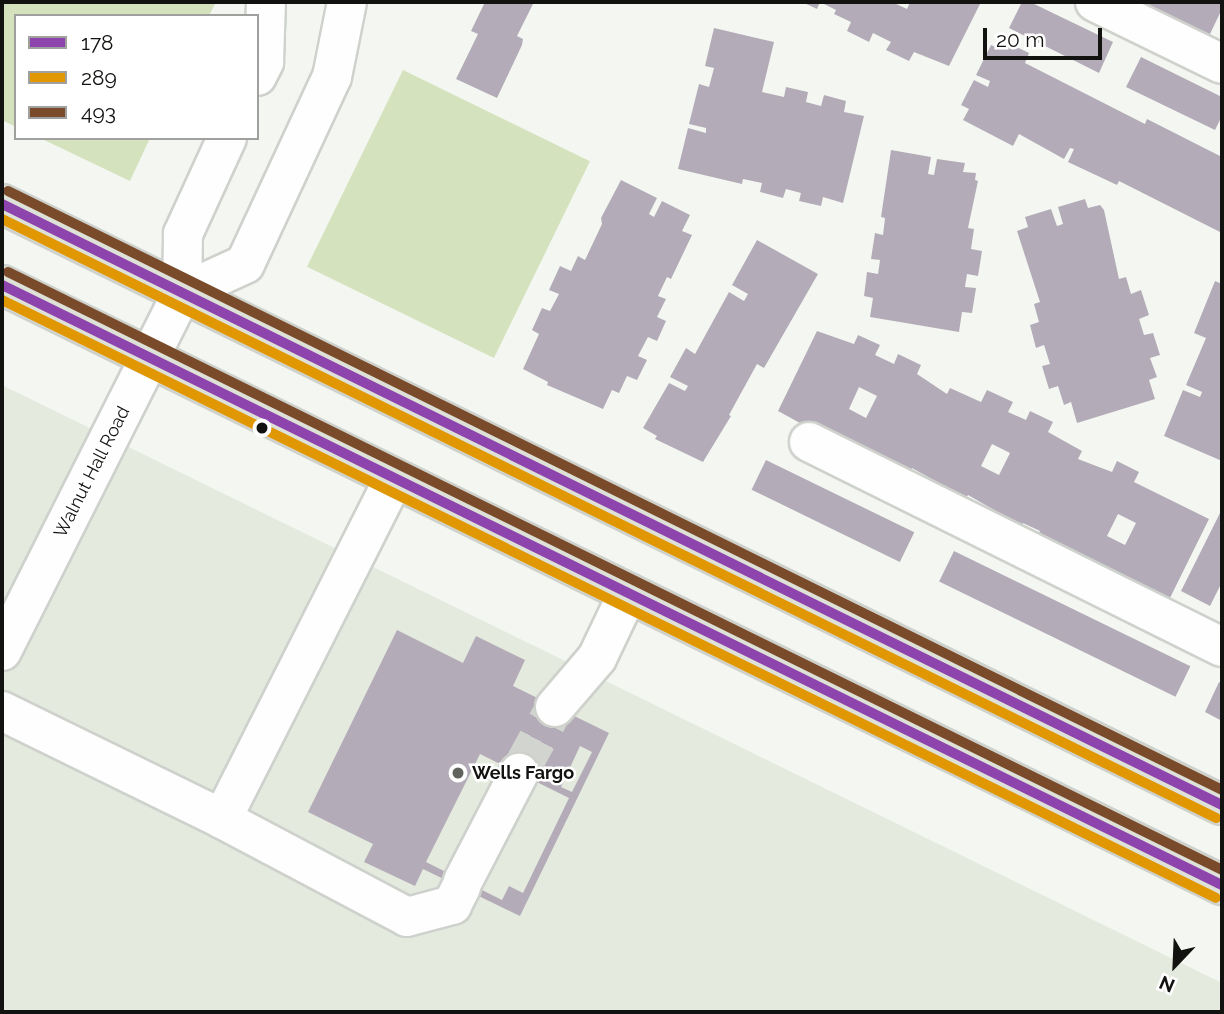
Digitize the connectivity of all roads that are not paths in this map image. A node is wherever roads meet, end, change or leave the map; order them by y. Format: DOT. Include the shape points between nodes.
graph roads {
  1 [pos="266,2"];
  2 [pos="347,2"];
  3 [pos="1095,2"];
  4 [pos="1222,64"];
  5 [pos="259,72"];
  6 [pos="226,140"];
  7 [pos="2,204"];
  8 [pos="2,285"];
  9 [pos="182,293"];
  10 [pos="149,357"];
  11 [pos="809,442"];
  12 [pos="394,478"];
  13 [pos="628,593"];
  14 [pos="1220,641"];
  15 [pos="2,651"];
  16 [pos="555,707"];
  17 [pos="2,711"];
  18 [pos="519,773"];
  19 [pos="1222,805"];
  20 [pos="222,819"];
  21 [pos="1222,885"];
  1 -- 5 [label="street" via="264,62"];
  2 -- 9 [label="street" via="332,78 245,264"];
  3 -- 4 [label="street"];
  6 -- 9 [label="street" via="183,234"];
  7 -- 9 [label="main road"];
  8 -- 10 [label="main road"];
  9 -- 10 [label="street, Walnut Hall Road"];
  9 -- 19 [label="main road"];
  10 -- 12 [label="main road"];
  10 -- 15 [label="street, Walnut Hall Road"];
  11 -- 14 [label="street"];
  12 -- 13 [label="main road"];
  12 -- 20 [label="street"];
  13 -- 16 [label="street" via="597,658"];
  13 -- 21 [label="main road"];
  17 -- 20 [label="street"];
  18 -- 20 [label="street" via="452,905 407,917"];
}
